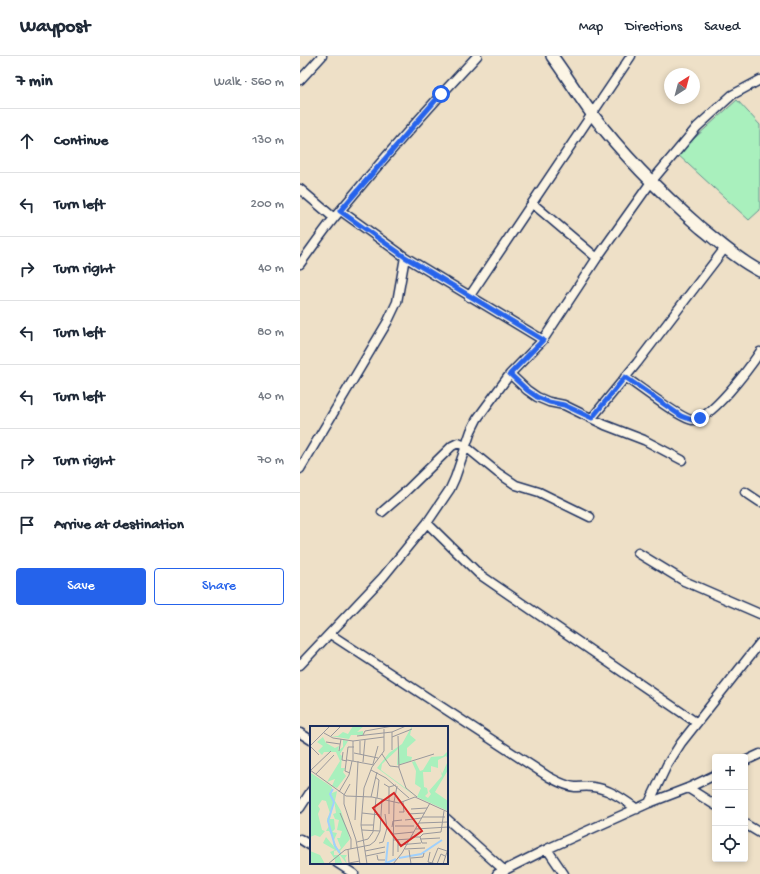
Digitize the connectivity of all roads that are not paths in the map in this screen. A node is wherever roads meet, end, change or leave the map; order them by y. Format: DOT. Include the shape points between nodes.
graph roads {
  1 [pos="321,56"];
  2 [pos="477,56"];
  3 [pos="552,56"];
  4 [pos="631,56"];
  5 [pos="300,80"];
  6 [pos="760,80"];
  7 [pos="593,115"];
  8 [pos="651,182"];
  9 [pos="300,189"];
  10 [pos="532,203"];
  11 [pos="340,211"];
  12 [pos="334,218"];
  13 [pos="725,248"];
  14 [pos="405,257"];
  15 [pos="597,258"];
  16 [pos="300,264"];
  17 [pos="760,271"];
  18 [pos="469,297"];
  19 [pos="543,340"];
  20 [pos="760,352"];
  21 [pos="510,374"];
  22 [pos="625,377"];
  23 [pos="592,418"];
  24 [pos="465,446"];
  25 [pos="682,460"];
  26 [pos="300,469"];
  27 [pos="745,492"];
  28 [pos="760,502"];
  29 [pos="382,512"];
  30 [pos="590,517"];
  31 [pos="427,523"];
  32 [pos="638,553"];
  33 [pos="760,614"];
  34 [pos="330,634"];
  35 [pos="760,643"];
  36 [pos="300,665"];
  37 [pos="697,723"];
  38 [pos="300,733"];
  39 [pos="310,739"];
  40 [pos="760,754"];
  41 [pos="748,760"];
  42 [pos="712,776"];
  43 [pos="688,788"];
  44 [pos="310,793"];
  45 [pos="649,803"];
  46 [pos="712,803"];
  47 [pos="300,808"];
  48 [pos="637,809"];
  49 [pos="448,820"];
  50 [pos="748,826"];
  51 [pos="760,833"];
  52 [pos="300,840"];
  53 [pos="310,845"];
  54 [pos="547,849"];
  55 [pos="339,864"];
  56 [pos="501,872"];
  57 [pos="354,874"];
  58 [pos="564,874"];
  1 -- 5 [label="street"];
  2 -- 11 [label="street"];
  3 -- 7 [label="street"];
  4 -- 7 [label="street"];
  6 -- 8 [label="street" via="732,95 697,127"];
  7 -- 8 [label="street"];
  7 -- 10 [label="street"];
  8 -- 13 [label="street"];
  8 -- 15 [label="street"];
  9 -- 12 [label="street"];
  10 -- 15 [label="street"];
  10 -- 18 [label="street"];
  11 -- 12 [label="street"];
  11 -- 14 [label="street"];
  12 -- 16 [label="street"];
  13 -- 17 [label="street"];
  13 -- 22 [label="street"];
  14 -- 18 [label="street"];
  14 -- 26 [label="street" via="397,302 388,321"];
  15 -- 19 [label="street"];
  18 -- 19 [label="street"];
  19 -- 21 [label="street"];
  20 -- 22 [label="street" via="708,414 692,420 681,416"];
  21 -- 23 [label="street" via="537,397 564,405"];
  21 -- 24 [label="street" via="477,420"];
  22 -- 23 [label="street"];
  23 -- 25 [label="street" via="644,440"];
  24 -- 29 [label="street" via="458,443 452,446"];
  24 -- 30 [label="street" via="516,485 539,492"];
  24 -- 31 [label="street" via="450,489"];
  27 -- 28 [label="street"];
  31 -- 34 [label="street" via="383,577"];
  31 -- 37 [label="street" via="479,574"];
  32 -- 33 [label="street" via="684,581"];
  34 -- 36 [label="street"];
  34 -- 48 [label="street" via="549,777 575,787 594,787 609,791"];
  35 -- 37 [label="street"];
  37 -- 45 [label="street" via="667,765"];
  38 -- 39 [label="street"];
  40 -- 41 [label="street"];
  42 -- 43 [label="street"];
  43 -- 45 [label="street"];
  43 -- 46 [label="street"];
  44 -- 47 [label="street"];
  45 -- 48 [label="street"];
  48 -- 54 [label="street"];
  49 -- 56 [label="street"];
  50 -- 51 [label="street"];
  52 -- 53 [label="street"];
  54 -- 56 [label="street"];
  54 -- 58 [label="street"];
  55 -- 57 [label="street"];
}
